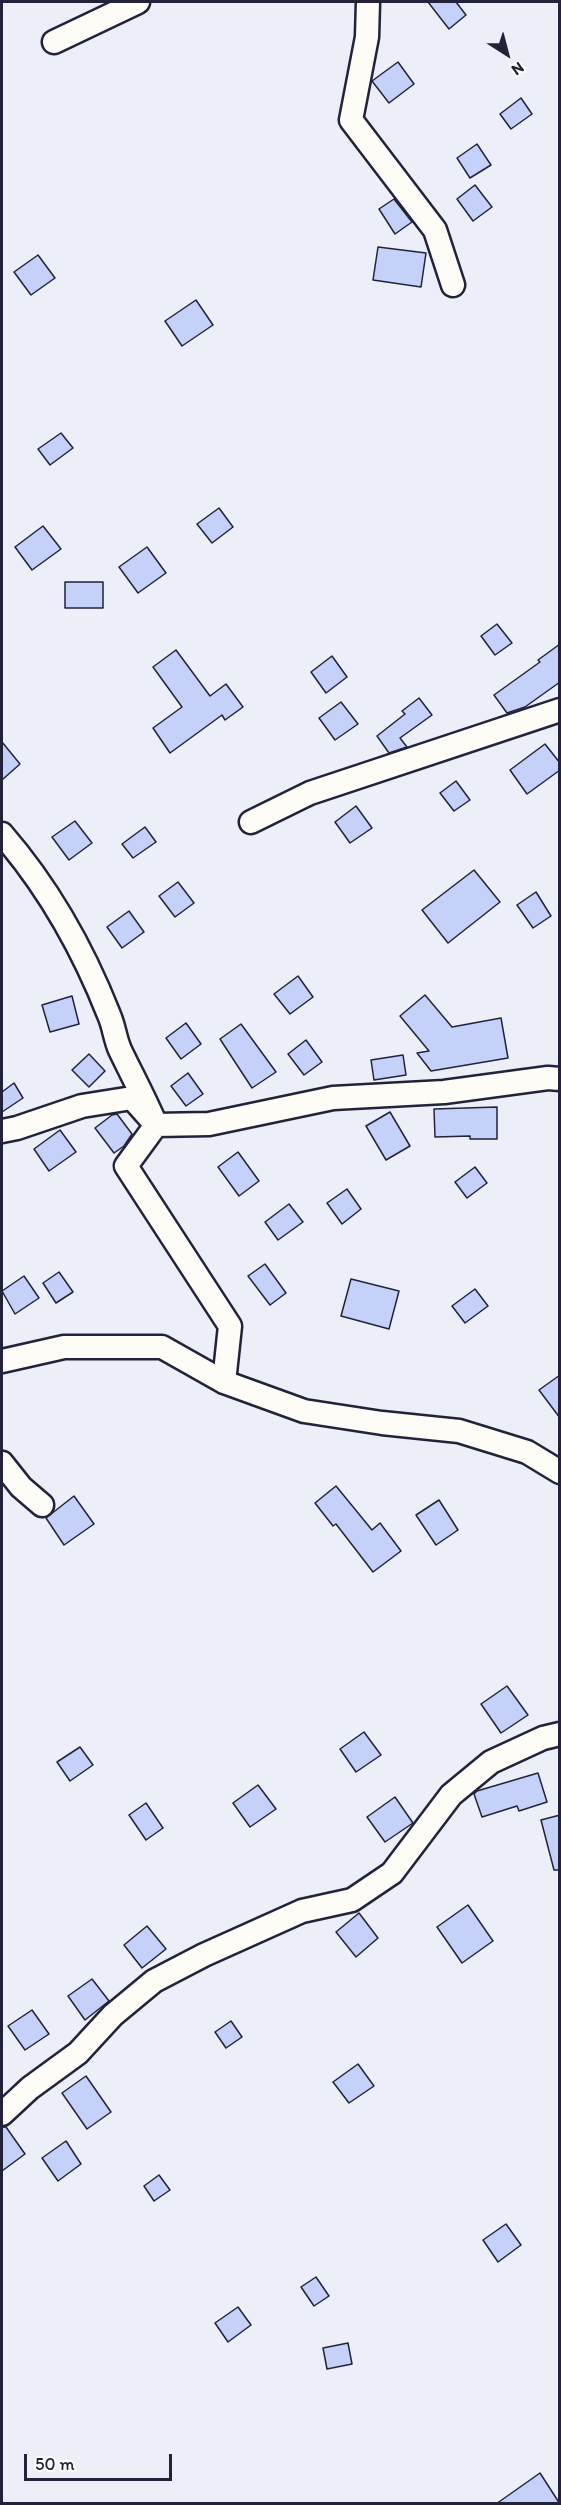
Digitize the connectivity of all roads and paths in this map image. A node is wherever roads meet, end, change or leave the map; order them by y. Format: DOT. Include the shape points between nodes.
graph roads {
  1 [pos="138,2"];
  2 [pos="368,2"];
  3 [pos="54,42"];
  4 [pos="453,285"];
  5 [pos="560,710"];
  6 [pos="251,822"];
  7 [pos="2,834"];
  8 [pos="560,1079"];
  9 [pos="156,1125"];
  10 [pos="2,1131"];
  11 [pos="2,1360"];
  12 [pos="224,1382"];
  13 [pos="2,1463"];
  14 [pos="560,1472"];
  15 [pos="42,1506"];
  16 [pos="560,1734"];
  17 [pos="2,2114"];
  1 -- 3 [label="street"];
  2 -- 4 [label="street" via="367,37 351,120 435,230"];
  5 -- 6 [label="street" via="310,793"];
  7 -- 9 [label="street" via="34,873 71,933"];
  8 -- 9 [label="street" via="444,1092 333,1098 209,1124"];
  9 -- 10 [label="street" via="132,1098 82,1106"];
  9 -- 12 [label="street" via="126,1166 230,1326"];
  11 -- 12 [label="street" via="64,1347 162,1347"];
  12 -- 14 [label="street" via="304,1411 459,1431 527,1452"];
  13 -- 15 [label="street"];
  16 -- 17 [label="street" via="491,1762 451,1795 392,1873 352,1900 302,1911 154,1981 112,2015 78,2053"];
}
